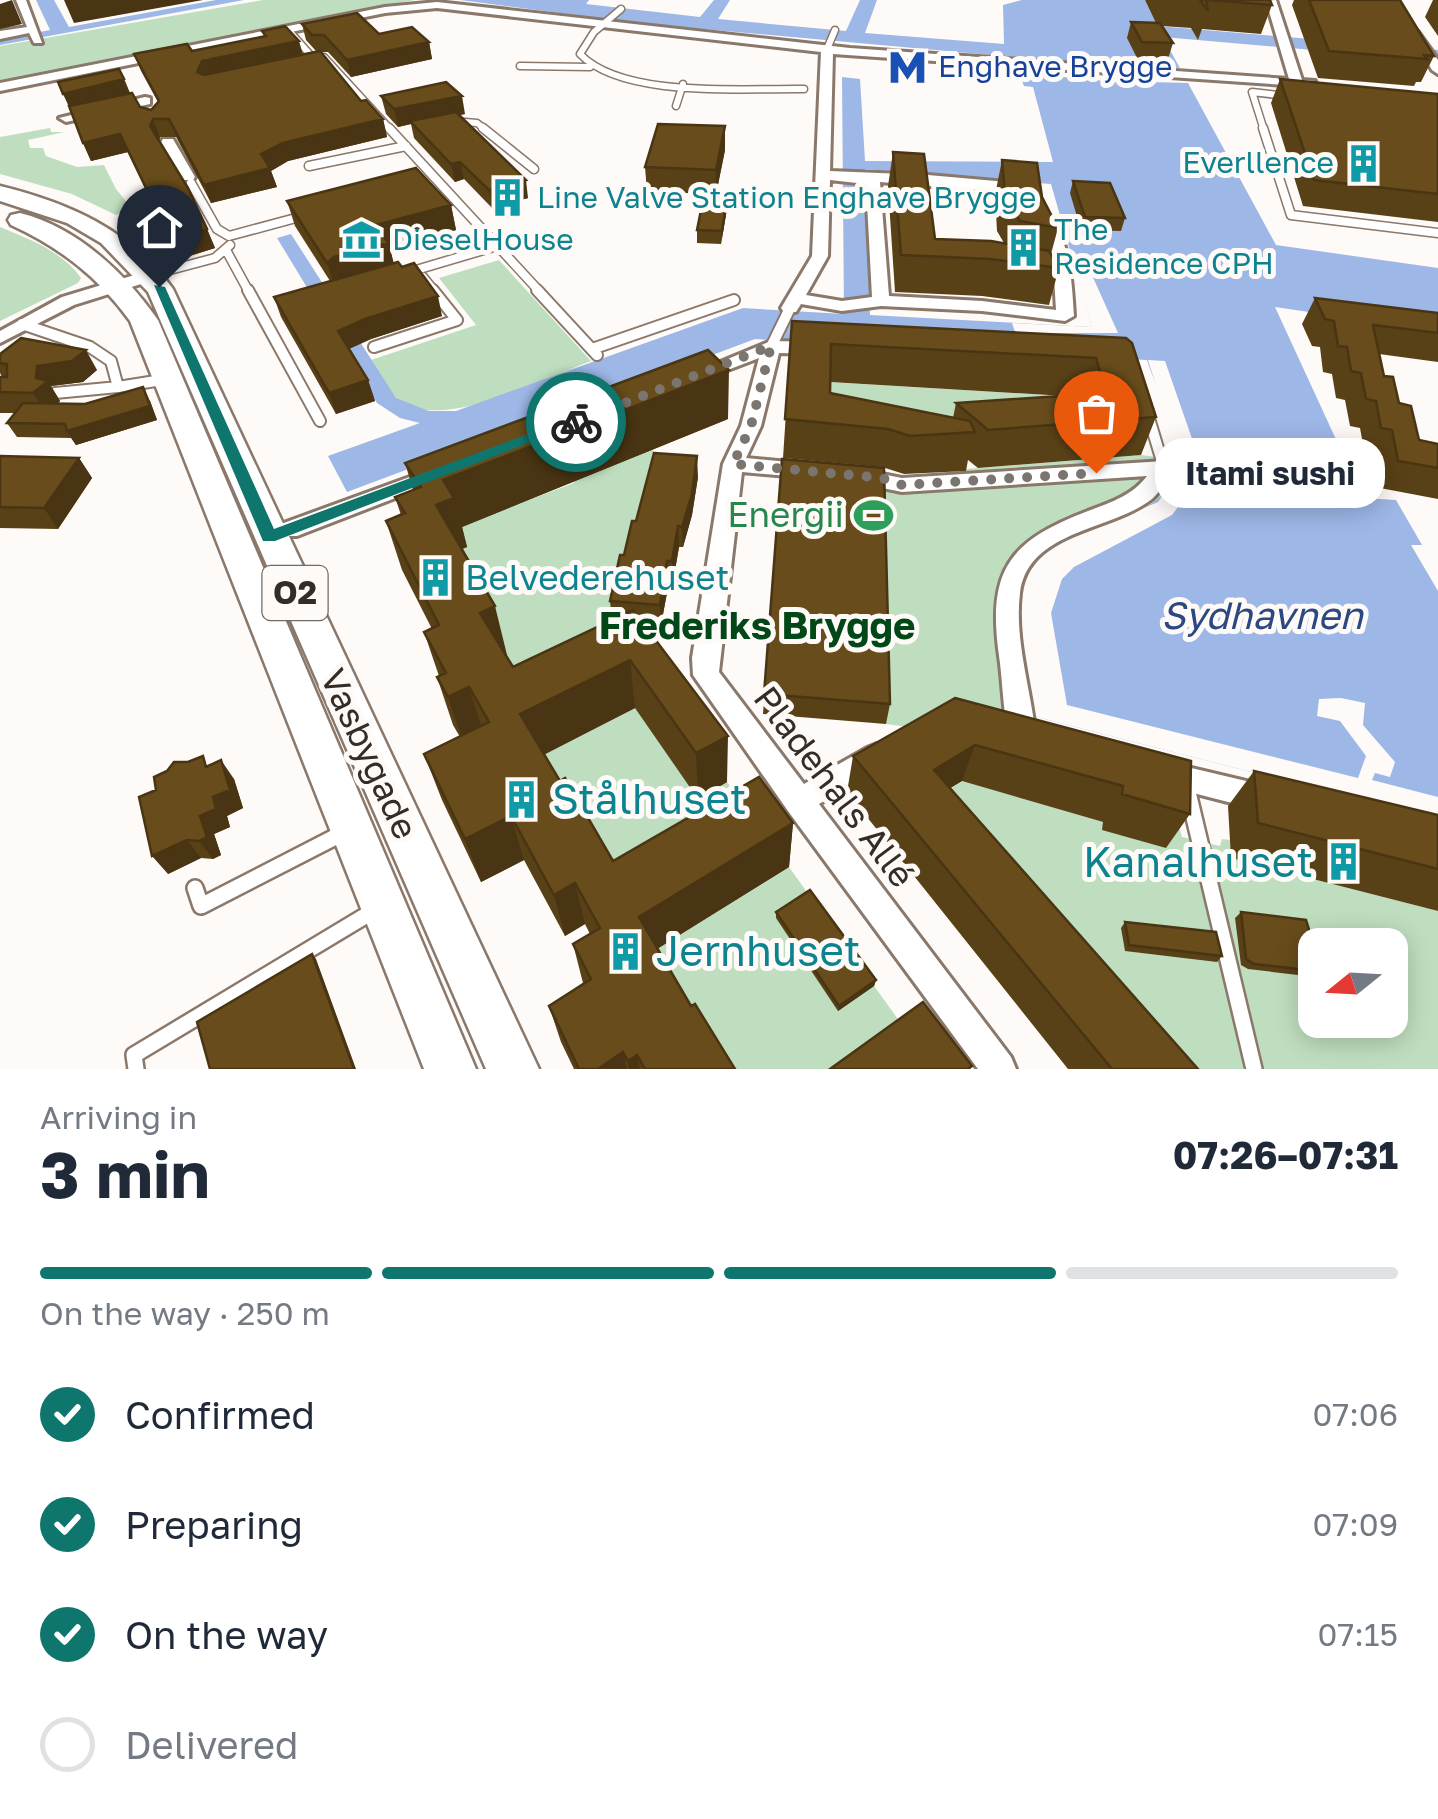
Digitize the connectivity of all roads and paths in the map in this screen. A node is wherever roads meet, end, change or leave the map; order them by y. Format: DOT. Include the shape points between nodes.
graph roads {
  1 [pos="21,0"];
  2 [pos="1271,1"];
  3 [pos="427,3"];
  4 [pos="621,9"];
  5 [pos="605,23"];
  6 [pos="1410,24"];
  7 [pos="288,30"];
  8 [pos="836,30"];
  9 [pos="0,35"];
  10 [pos="828,46"];
  11 [pos="326,60"];
  12 [pos="307,64"];
  13 [pos="520,66"];
  14 [pos="1436,66"];
  15 [pos="590,68"];
  16 [pos="1298,83"];
  17 [pos="683,84"];
  18 [pos="137,86"];
  19 [pos="1332,86"];
  20 [pos="0,87"];
  21 [pos="804,89"];
  22 [pos="1289,96"];
  23 [pos="676,106"];
  24 [pos="66,118"];
  25 [pos="440,124"];
  26 [pos="410,131"];
  27 [pos="396,135"];
  28 [pos="166,138"];
  29 [pos="406,146"];
  30 [pos="310,166"];
  31 [pos="534,169"];
  32 [pos="832,175"];
  33 [pos="865,177"];
  34 [pos="189,180"];
  35 [pos="437,180"];
  36 [pos="421,185"];
  37 [pos="0,193"];
  38 [pos="321,211"];
  39 [pos="0,213"];
  40 [pos="1438,233"];
  41 [pos="229,236"];
  42 [pos="498,246"];
  43 [pos="226,250"];
  44 [pos="418,270"];
  45 [pos="400,275"];
  46 [pos="134,280"];
  47 [pos="734,300"];
  48 [pos="793,303"];
  49 [pos="875,303"];
  50 [pos="22,324"];
  51 [pos="50,333"];
  52 [pos="0,338"];
  53 [pos="39,341"];
  54 [pos="771,346"];
  55 [pos="374,347"];
  56 [pos="836,349"];
  57 [pos="168,379"];
  58 [pos="686,380"];
  59 [pos="118,387"];
  60 [pos="54,392"];
  61 [pos="1144,402"];
  62 [pos="320,421"];
  63 [pos="733,464"];
  64 [pos="455,467"];
  65 [pos="1164,468"];
  66 [pos="279,533"];
  67 [pos="990,731"];
  68 [pos="894,746"];
  69 [pos="1131,766"];
  70 [pos="1185,779"];
  71 [pos="798,802"];
  72 [pos="1294,805"];
  73 [pos="352,828"];
  74 [pos="195,888"];
  75 [pos="383,906"];
  76 [pos="136,1069"];
  77 [pos="450,1069"];
  78 [pos="513,1069"];
  79 [pos="999,1069"];
  80 [pos="1254,1069"];
  1 -- 9 [label="street" via="35,33"];
  2 -- 16 [label="street"];
  3 -- 5 [label="street"];
  3 -- 7 [label="street"];
  4 -- 5 [label="lane"];
  5 -- 10 [label="street"];
  5 -- 15 [label="lane" via="580,54"];
  6 -- 14 [label="street"];
  7 -- 11 [label="lane" via="314,60"];
  7 -- 20 [label="street"];
  8 -- 10 [label="lane"];
  10 -- 16 [label="street"];
  10 -- 32 [label="street"];
  11 -- 12 [label="lane"];
  11 -- 27 [label="lane"];
  13 -- 15 [label="lane"];
  15 -- 17 [label="lane" via="634,81"];
  16 -- 19 [label="street"];
  17 -- 21 [label="lane"];
  17 -- 23 [label="lane"];
  18 -- 24 [label="street" via="150,102"];
  22 -- 40 [label="lane" via="1252,92 1290,215"];
  25 -- 31 [label="lane" via="477,123"];
  26 -- 27 [label="lane"];
  27 -- 29 [label="lane"];
  28 -- 34 [label="street"];
  29 -- 30 [label="lane"];
  29 -- 35 [label="lane"];
  32 -- 33 [label="street"];
  32 -- 48 [label="street" via="820,256"];
  33 -- 49 [label="street" via="873,182"];
  33 -- 49 [label="street" via="1039,190 1045,232 1060,260 1065,316"];
  34 -- 41 [label="lane" via="217,229"];
  35 -- 36 [label="lane"];
  35 -- 42 [label="lane"];
  37 -- 46 [label="main road, Vasbygade / O2" via="76,218 110,238"];
  38 -- 41 [label="lane"];
  39 -- 46 [label="main road, Vasbygade / O2" via="56,235"];
  41 -- 43 [label="lane"];
  42 -- 44 [label="lane"];
  42 -- 47 [label="lane" via="595,352"];
  43 -- 46 [label="lane"];
  43 -- 62 [label="lane"];
  44 -- 45 [label="lane"];
  44 -- 55 [label="lane" via="457,320"];
  46 -- 50 [label="street"];
  46 -- 57 [label="main road, Vasbygade / O2"];
  46 -- 66 [label="main road, Vasbygade / O2" via="173,314"];
  48 -- 49 [label="street"];
  48 -- 54 [label="lane"];
  50 -- 51 [label="lane"];
  50 -- 52 [label="street"];
  51 -- 53 [label="lane"];
  51 -- 59 [label="lane" via="111,361"];
  54 -- 56 [label="street"];
  54 -- 58 [label="street"];
  54 -- 63 [label="street, Pladehals Allé" via="751,426"];
  57 -- 59 [label="lane"];
  57 -- 73 [label="main road, Vasbygade / O2"];
  59 -- 60 [label="lane"];
  61 -- 65 [label="lane"];
  63 -- 65 [label="street" via="902,485"];
  63 -- 71 [label="street, Pladehals Allé" via="704,667"];
  64 -- 66 [label="street"];
  65 -- 67 [label="street" via="1146,492 1048,538 1016,567 1007,618 1032,741"];
  66 -- 78 [label="main road, Vasbygade / O2"];
  68 -- 71 [label="street"];
  69 -- 70 [label="street"];
  70 -- 72 [label="street"];
  70 -- 80 [label="lane"];
  71 -- 79 [label="street, Pladehals Allé"];
  73 -- 74 [label="lane" via="201,906"];
  73 -- 75 [label="main road, Vasbygade / O2"];
  75 -- 76 [label="lane" via="134,1055"];
  75 -- 77 [label="main road, Vasbygade / O2"];
}
